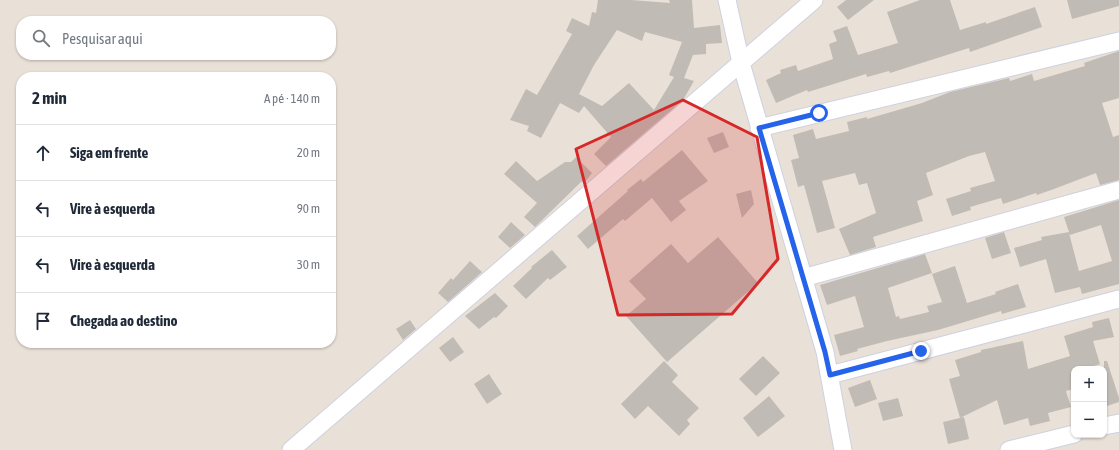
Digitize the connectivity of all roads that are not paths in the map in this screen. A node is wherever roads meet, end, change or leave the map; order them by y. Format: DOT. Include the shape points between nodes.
graph roads {
  1 [pos="727,0"];
  2 [pos="814,0"];
  3 [pos="1119,41"];
  4 [pos="741,63"];
  5 [pos="759,128"];
  6 [pos="1119,190"];
  7 [pos="804,278"];
  8 [pos="1119,298"];
  9 [pos="830,375"];
  10 [pos="1119,423"];
  11 [pos="1107,425"];
  12 [pos="1071,435"];
  13 [pos="291,450"];
  14 [pos="843,450"];
  15 [pos="1008,450"];
  1 -- 4 [label="street"];
  2 -- 4 [label="street"];
  3 -- 5 [label="street"];
  4 -- 5 [label="street"];
  4 -- 13 [label="street"];
  5 -- 7 [label="street"];
  6 -- 7 [label="street"];
  7 -- 9 [label="street"];
  8 -- 9 [label="street"];
  9 -- 14 [label="street"];
  10 -- 11 [label="street"];
  12 -- 15 [label="street"];
}
